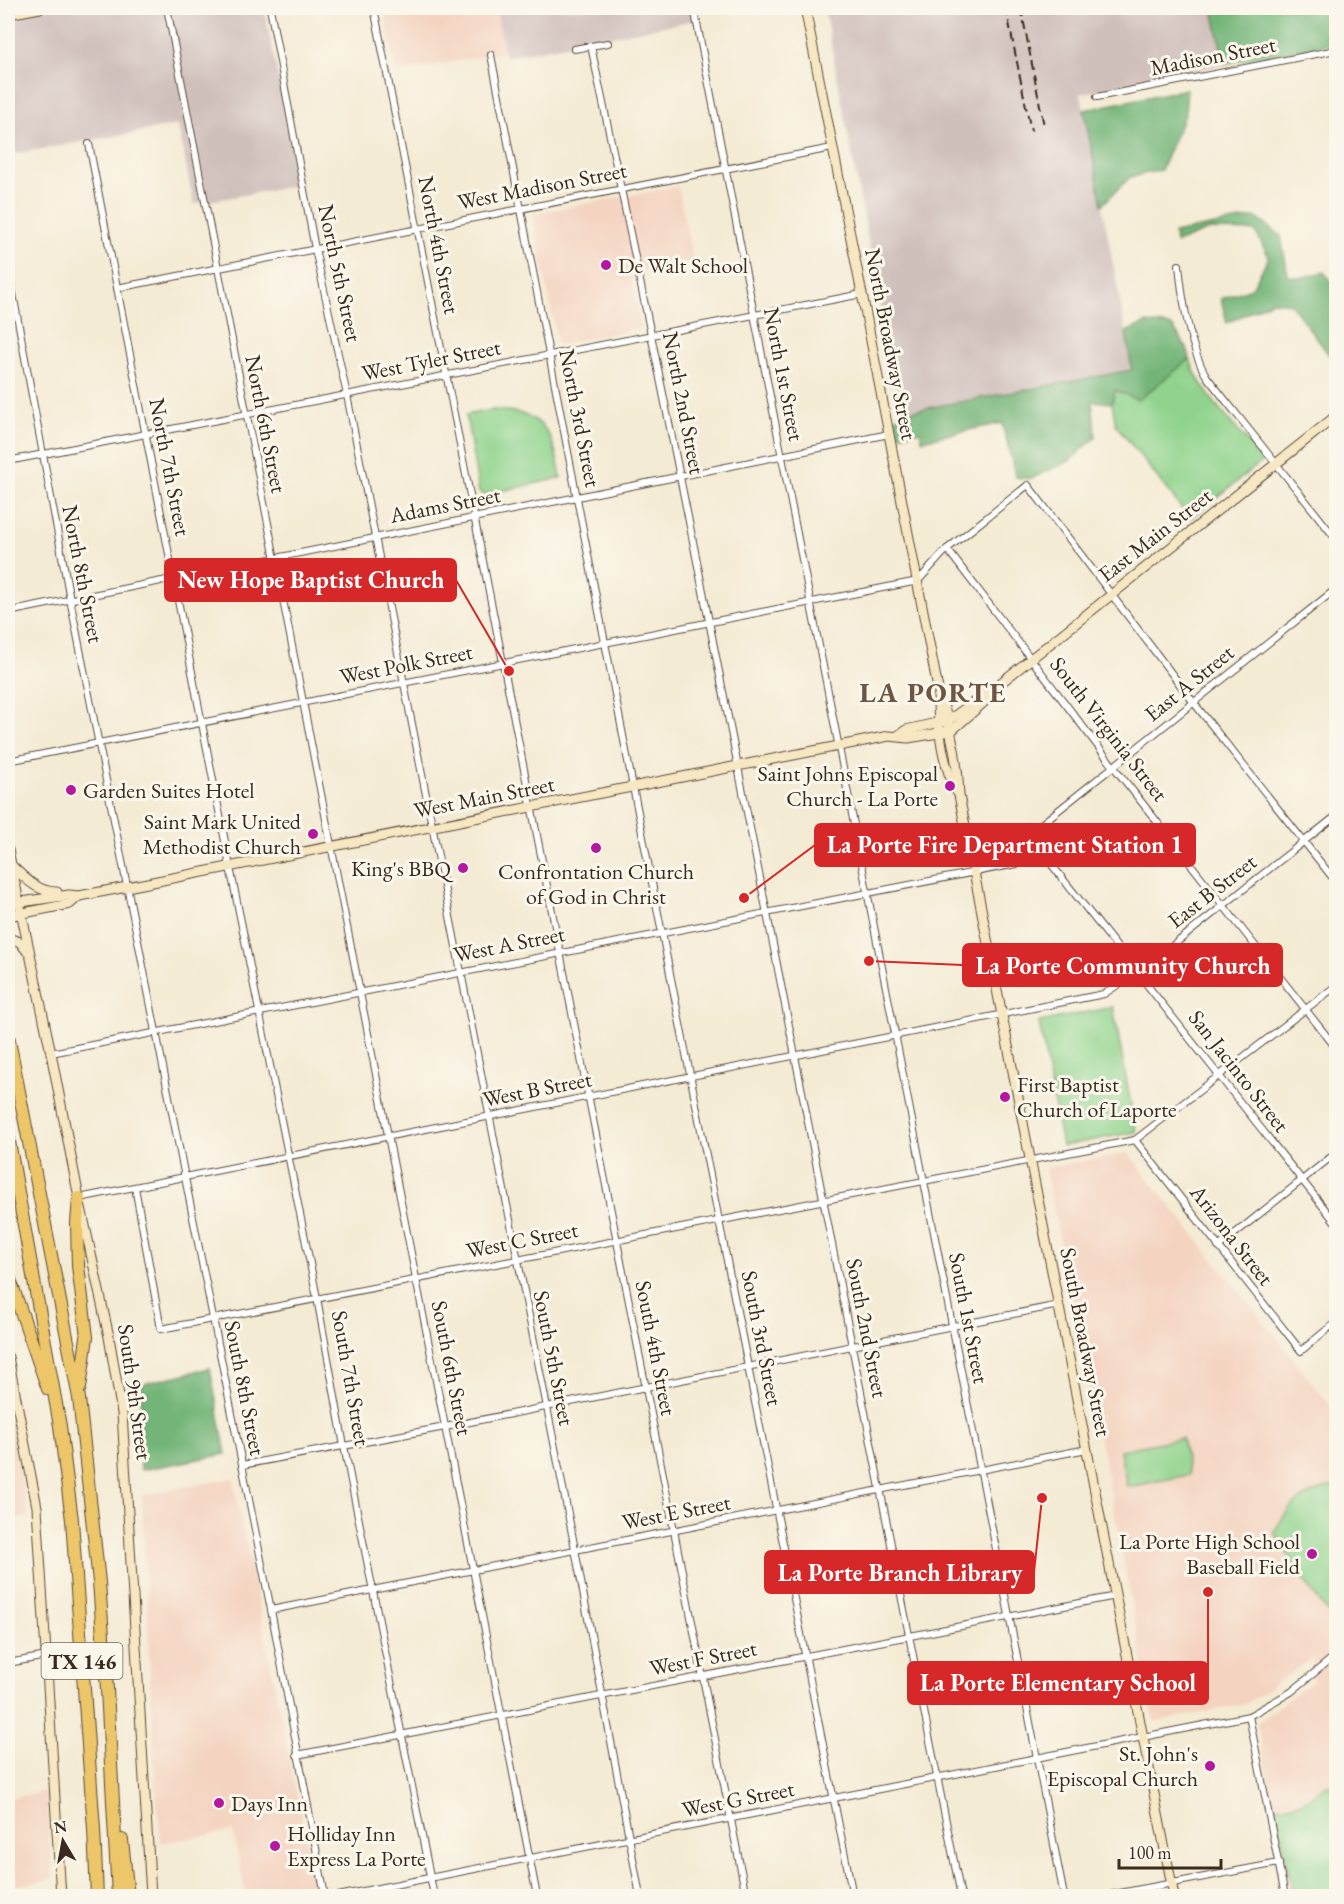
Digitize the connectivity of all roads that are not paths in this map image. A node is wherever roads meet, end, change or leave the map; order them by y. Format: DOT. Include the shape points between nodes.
graph roads {
  1 [pos="40,8"];
  2 [pos="166,8"];
  3 [pos="270,8"];
  4 [pos="374,8"];
  5 [pos="694,8"];
  6 [pos="805,8"];
  7 [pos="8,14"];
  8 [pos="608,43"];
  9 [pos="591,46"];
  10 [pos="574,49"];
  11 [pos="1336,50"];
  12 [pos="491,55"];
  13 [pos="1097,97"];
  14 [pos="88,144"];
  15 [pos="832,148"];
  16 [pos="725,169"];
  17 [pos="621,189"];
  18 [pos="521,208"];
  19 [pos="417,228"];
  20 [pos="315,249"];
  21 [pos="1179,265"];
  22 [pos="8,267"];
  23 [pos="219,268"];
  24 [pos="117,288"];
  25 [pos="862,294"];
  26 [pos="754,315"];
  27 [pos="652,335"];
  28 [pos="549,355"];
  29 [pos="446,375"];
  30 [pos="347,395"];
  31 [pos="246,415"];
  32 [pos="1336,416"];
  33 [pos="146,434"];
  34 [pos="889,434"];
  35 [pos="42,455"];
  36 [pos="781,456"];
  37 [pos="8,462"];
  38 [pos="1275,464"];
  39 [pos="680,476"];
  40 [pos="577,498"];
  41 [pos="474,518"];
  42 [pos="374,538"];
  43 [pos="1336,539"];
  44 [pos="947,549"];
  45 [pos="274,558"];
  46 [pos="174,578"];
  47 [pos="918,581"];
  48 [pos="1336,589"];
  49 [pos="1111,594"];
  50 [pos="70,599"];
  51 [pos="809,602"];
  52 [pos="8,612"];
  53 [pos="709,622"];
  54 [pos="605,643"];
  55 [pos="1031,658"];
  56 [pos="504,663"];
  57 [pos="403,683"];
  58 [pos="998,685"];
  59 [pos="938,689"];
  60 [pos="303,702"];
  61 [pos="1194,703"];
  62 [pos="949,720"];
  63 [pos="938,722"];
  64 [pos="202,723"];
  65 [pos="951,731"];
  66 [pos="940,733"];
  67 [pos="897,736"];
  68 [pos="99,743"];
  69 [pos="838,747"];
  70 [pos="8,761"];
  71 [pos="739,766"];
  72 [pos="1113,766"];
  73 [pos="633,787"];
  74 [pos="958,795"];
  75 [pos="532,807"];
  76 [pos="1336,816"];
  77 [pos="431,827"];
  78 [pos="1303,841"];
  79 [pos="332,847"];
  80 [pos="8,850"];
  81 [pos="1047,858"];
  82 [pos="230,867"];
  83 [pos="9,869"];
  84 [pos="973,871"];
  85 [pos="1336,882"];
  86 [pos="127,887"];
  87 [pos="867,892"];
  88 [pos="79,896"];
  89 [pos="18,902"];
  90 [pos="8,904"];
  91 [pos="1223,905"];
  92 [pos="767,912"];
  93 [pos="20,913"];
  94 [pos="8,916"];
  95 [pos="663,932"];
  96 [pos="8,938"];
  97 [pos="29,952"];
  98 [pos="561,952"];
  99 [pos="459,972"];
  100 [pos="1138,972"];
  101 [pos="1336,986"];
  102 [pos="359,992"];
  103 [pos="1305,1009"];
  104 [pos="260,1011"];
  105 [pos="1002,1015"];
  106 [pos="156,1032"];
  107 [pos="8,1035"];
  108 [pos="895,1036"];
  109 [pos="1336,1048"];
  110 [pos="51,1053"];
  111 [pos="796,1056"];
  112 [pos="692,1076"];
  113 [pos="1220,1076"];
  114 [pos="588,1097"];
  115 [pos="488,1117"];
  116 [pos="8,1136"];
  117 [pos="388,1137"];
  118 [pos="1135,1140"];
  119 [pos="1336,1153"];
  120 [pos="288,1156"];
  121 [pos="1030,1160"];
  122 [pos="184,1177"];
  123 [pos="923,1180"];
  124 [pos="1303,1180"];
  125 [pos="135,1187"];
  126 [pos="79,1198"];
  127 [pos="824,1200"];
  128 [pos="720,1220"];
  129 [pos="1336,1223"];
  130 [pos="617,1240"];
  131 [pos="1218,1247"];
  132 [pos="516,1260"];
  133 [pos="8,1274"];
  134 [pos="416,1279"];
  135 [pos="317,1298"];
  136 [pos="1059,1305"];
  137 [pos="213,1318"];
  138 [pos="1336,1323"];
  139 [pos="951,1325"];
  140 [pos="852,1345"];
  141 [pos="8,1360"];
  142 [pos="749,1366"];
  143 [pos="646,1387"];
  144 [pos="79,1398"];
  145 [pos="546,1407"];
  146 [pos="60,1426"];
  147 [pos="445,1427"];
  148 [pos="344,1446"];
  149 [pos="1087,1449"];
  150 [pos="242,1465"];
  151 [pos="981,1469"];
  152 [pos="881,1490"];
  153 [pos="777,1510"];
  154 [pos="673,1531"];
  155 [pos="575,1550"];
  156 [pos="473,1570"];
  157 [pos="374,1590"];
  158 [pos="1116,1596"];
  159 [pos="271,1610"];
  160 [pos="1010,1616"];
  161 [pos="909,1636"];
  162 [pos="46,1656"];
  163 [pos="806,1656"];
  164 [pos="1336,1656"];
  165 [pos="8,1663"];
  166 [pos="701,1676"];
  167 [pos="107,1689"];
  168 [pos="602,1696"];
  169 [pos="502,1715"];
  170 [pos="1250,1716"];
  171 [pos="402,1735"];
  172 [pos="1144,1738"];
  173 [pos="297,1755"];
  174 [pos="1037,1759"];
  175 [pos="937,1778"];
  176 [pos="834,1799"];
  177 [pos="730,1819"];
  178 [pos="629,1839"];
  179 [pos="529,1859"];
  180 [pos="1279,1863"];
  181 [pos="430,1878"];
  182 [pos="1172,1884"];
  183 [pos="61,1896"];
  184 [pos="97,1896"];
  185 [pos="118,1896"];
  186 [pos="128,1896"];
  187 [pos="151,1896"];
  188 [pos="326,1896"];
  189 [pos="338,1896"];
  190 [pos="434,1896"];
  191 [pos="537,1896"];
  192 [pos="640,1896"];
  193 [pos="746,1896"];
  194 [pos="853,1896"];
  195 [pos="961,1896"];
  196 [pos="1064,1896"];
  197 [pos="1104,1896"];
  198 [pos="1174,1896"];
  199 [pos="1285,1896"];
  1 -- 7 [label="main road"];
  2 -- 23 [label="street, North 6th Street"];
  3 -- 20 [label="street, North 5th Street"];
  4 -- 19 [label="street, North 4th Street"];
  5 -- 16 [label="street, North 1st Street"];
  6 -- 15 [label="main road, North Broadway Street"];
  8 -- 9 [label="street"];
  9 -- 10 [label="street"];
  9 -- 17 [label="street, North 2nd Street"];
  11 -- 13 [label="street, Madison Street"];
  12 -- 18 [label="street, North 3rd Street"];
  14 -- 24 [label="street, North 7th Street"];
  15 -- 16 [label="street, West Madison Street"];
  15 -- 25 [label="main road, North Broadway Street"];
  16 -- 17 [label="street, West Madison Street"];
  16 -- 26 [label="street, North 1st Street"];
  17 -- 18 [label="street, West Madison Street"];
  17 -- 27 [label="street, North 2nd Street"];
  18 -- 19 [label="street, West Madison Street"];
  18 -- 28 [label="street, North 3rd Street"];
  19 -- 20 [label="street, West Madison Street"];
  19 -- 29 [label="street, North 4th Street"];
  20 -- 23 [label="street, West Madison Street"];
  20 -- 30 [label="street, North 5th Street"];
  21 -- 38 [label="street" via="1200,365"];
  22 -- 35 [label="street, North 8th Street"];
  23 -- 24 [label="street, West Madison Street"];
  23 -- 31 [label="street, North 6th Street"];
  24 -- 33 [label="street, North 7th Street"];
  25 -- 26 [label="street, West Tyler Street"];
  25 -- 34 [label="main road, North Broadway Street"];
  26 -- 27 [label="street, West Tyler Street"];
  26 -- 36 [label="street, North 1st Street"];
  27 -- 28 [label="street, West Tyler Street"];
  27 -- 39 [label="street, North 2nd Street"];
  28 -- 29 [label="street, West Tyler Street"];
  28 -- 40 [label="street, North 3rd Street"];
  29 -- 30 [label="street, West Tyler Street"];
  29 -- 41 [label="street, North 4th Street"];
  30 -- 31 [label="street, West Tyler Street"];
  30 -- 42 [label="street, North 5th Street"];
  31 -- 33 [label="street, West Tyler Street"];
  31 -- 45 [label="street, North 6th Street"];
  32 -- 38 [label="main road, East Main Street"];
  33 -- 35 [label="street, West Tyler Street"];
  33 -- 46 [label="street, North 7th Street"];
  34 -- 36 [label="street, Adams Street"];
  34 -- 47 [label="main road, North Broadway Street"];
  35 -- 37 [label="street, West Tyler Street"];
  35 -- 50 [label="street, North 8th Street"];
  36 -- 39 [label="street, Adams Street"];
  36 -- 51 [label="street, North 1st Street"];
  38 -- 43 [label="street"];
  38 -- 49 [label="main road, East Main Street"];
  39 -- 40 [label="street, Adams Street"];
  39 -- 53 [label="street, North 2nd Street"];
  40 -- 41 [label="street, Adams Street"];
  40 -- 54 [label="street, North 3rd Street"];
  41 -- 42 [label="street, Adams Street"];
  41 -- 56 [label="street, North 4th Street"];
  42 -- 45 [label="street, Adams Street"];
  42 -- 57 [label="street, North 5th Street"];
  44 -- 47 [label="street"];
  44 -- 49 [label="street" via="1028,485"];
  44 -- 55 [label="street, South Virginia Street"];
  45 -- 46 [label="street, Adams Street"];
  45 -- 60 [label="street, North 6th Street"];
  46 -- 50 [label="street, Adams Street"];
  46 -- 64 [label="street, North 7th Street"];
  47 -- 51 [label="street, West Polk Street"];
  47 -- 59 [label="main road, North Broadway Street"];
  48 -- 61 [label="street, East A Street"];
  49 -- 55 [label="main road, East Main Street"];
  49 -- 61 [label="street"];
  50 -- 52 [label="street, Adams Street"];
  50 -- 68 [label="street, North 8th Street"];
  51 -- 53 [label="street, West Polk Street"];
  51 -- 69 [label="street, North 1st Street"];
  53 -- 54 [label="street, West Polk Street"];
  53 -- 71 [label="street, North 2nd Street"];
  54 -- 56 [label="street, West Polk Street"];
  54 -- 73 [label="street, North 3rd Street"];
  55 -- 58 [label="main road, East Main Street"];
  55 -- 72 [label="street, South Virginia Street"];
  56 -- 57 [label="street, West Polk Street"];
  56 -- 75 [label="street, North 4th Street"];
  57 -- 60 [label="street, West Polk Street"];
  57 -- 77 [label="street, North 5th Street"];
  58 -- 62 [label="main road, East Main Street"];
  58 -- 65 [label="main road, East Main Street"];
  59 -- 62 [label="main road, North Broadway Street"];
  59 -- 63 [label="main road, North Broadway Street"];
  60 -- 64 [label="street, West Polk Street"];
  60 -- 79 [label="street, North 6th Street"];
  61 -- 72 [label="street, East A Street"];
  61 -- 78 [label="street"];
  62 -- 63 [label="main road, West Main Street"];
  62 -- 65 [label="main road, South Broadway Street"];
  63 -- 66 [label="main road, South Broadway Street"];
  63 -- 67 [label="main road, West Main Street" via="906,729"];
  64 -- 68 [label="street, West Polk Street"];
  64 -- 82 [label="street, North 7th Street"];
  65 -- 66 [label="main road, West Main Street"];
  65 -- 74 [label="main road, South Broadway Street"];
  66 -- 67 [label="main road, West Main Street"];
  66 -- 74 [label="main road, South Broadway Street" via="949,777"];
  67 -- 69 [label="main road, West Main Street"];
  68 -- 70 [label="street, West Polk Street"];
  68 -- 86 [label="street, North 8th Street"];
  69 -- 71 [label="main road, West Main Street"];
  69 -- 87 [label="street, South 1st Street"];
  71 -- 73 [label="main road, West Main Street"];
  71 -- 92 [label="street, South 2nd Street"];
  72 -- 81 [label="street, East A Street" via="1040,825 1035,834 1036,845"];
  72 -- 91 [label="street, South Virginia Street"];
  73 -- 75 [label="main road, West Main Street"];
  73 -- 95 [label="street, South 3rd Street"];
  74 -- 84 [label="main road, South Broadway Street"];
  75 -- 77 [label="main road, West Main Street"];
  75 -- 98 [label="street, South 4th Street"];
  76 -- 78 [label="street, East B Street"];
  77 -- 79 [label="main road, West Main Street"];
  77 -- 99 [label="street, South 5th Street"];
  78 -- 85 [label="street"];
  78 -- 91 [label="street, East B Street"];
  79 -- 82 [label="main road, West Main Street"];
  79 -- 102 [label="street, South 6th Street"];
  80 -- 83 [label="main road, South 9th Street"];
  81 -- 84 [label="street"];
  81 -- 100 [label="street, San Jacinto Street"];
  82 -- 86 [label="main road, West Main Street"];
  82 -- 104 [label="street, South 7th Street"];
  83 -- 88 [label="main road" via="42,890"];
  83 -- 89 [label="main road, South 9th Street"];
  84 -- 87 [label="street, West A Street"];
  84 -- 105 [label="main road, South Broadway Street"];
  86 -- 88 [label="main road, West Main Street"];
  86 -- 106 [label="street, South 8th Street"];
  87 -- 92 [label="street, West A Street"];
  87 -- 108 [label="street, South 1st Street"];
  88 -- 89 [label="main road, West Main Street"];
  88 -- 93 [label="main road, West Main Street" via="70,904"];
  89 -- 90 [label="main road, West Main Street"];
  89 -- 93 [label="main road, South 9th Street"];
  91 -- 100 [label="street, East B Street"];
  91 -- 103 [label="street, South Virginia Street"];
  92 -- 95 [label="street, West A Street"];
  92 -- 111 [label="street, South 2nd Street"];
  93 -- 94 [label="main road, West Main Street"];
  93 -- 97 [label="main road, South 9th Street"];
  95 -- 98 [label="street, West A Street"];
  95 -- 112 [label="street, South 3rd Street"];
  96 -- 97 [label="main road" via="20,942"];
  97 -- 110 [label="main road, South 9th Street"];
  98 -- 99 [label="street, West A Street"];
  98 -- 114 [label="street, South 4th Street"];
  99 -- 102 [label="street, West A Street"];
  99 -- 115 [label="street, South 5th Street"];
  100 -- 105 [label="street, East B Street" via="1104,994"];
  100 -- 113 [label="street, San Jacinto Street"];
  101 -- 103 [label="street"];
  102 -- 104 [label="street, West A Street"];
  102 -- 117 [label="street, South 6th Street"];
  103 -- 109 [label="street, South Virginia Street"];
  103 -- 113 [label="street"];
  104 -- 106 [label="street, West A Street"];
  104 -- 120 [label="street, South 7th Street"];
  105 -- 108 [label="street, West B Street"];
  105 -- 121 [label="main road, South Broadway Street"];
  106 -- 110 [label="street, West A Street"];
  106 -- 122 [label="street, South 8th Street"];
  107 -- 144 [label="highway, TX 146"];
  108 -- 111 [label="street, West B Street"];
  108 -- 123 [label="street, South 1st Street"];
  110 -- 126 [label="main road, South 9th Street"];
  111 -- 112 [label="street, West B Street"];
  111 -- 127 [label="street, South 2nd Street"];
  112 -- 114 [label="street, West B Street"];
  112 -- 128 [label="street, South 3rd Street"];
  113 -- 118 [label="street"];
  113 -- 124 [label="street, San Jacinto Street"];
  114 -- 115 [label="street, West B Street"];
  114 -- 130 [label="street, South 4th Street"];
  115 -- 117 [label="street, West B Street"];
  115 -- 132 [label="street, South 5th Street"];
  116 -- 146 [label="highway, TX 146"];
  117 -- 120 [label="street, West B Street"];
  117 -- 134 [label="street, South 6th Street"];
  118 -- 121 [label="street, West C Street"];
  118 -- 131 [label="street, Arizona Street"];
  119 -- 124 [label="street"];
  120 -- 122 [label="street, West B Street"];
  120 -- 135 [label="street, South 7th Street"];
  121 -- 123 [label="street, West C Street"];
  121 -- 136 [label="main road, South Broadway Street"];
  122 -- 125 [label="street, West B Street"];
  122 -- 137 [label="street, South 8th Street"];
  123 -- 127 [label="street, West C Street"];
  123 -- 139 [label="street, South 1st Street"];
  124 -- 129 [label="street, San Jacinto Street"];
  124 -- 131 [label="street"];
  125 -- 126 [label="street, West B Street"];
  125 -- 137 [label="street, West C Street" via="161,1329"];
  126 -- 144 [label="highway" via="78,1266 87,1337"];
  126 -- 187 [label="main road, South 9th Street" via="122,1413"];
  127 -- 128 [label="street, West C Street"];
  127 -- 140 [label="street, South 2nd Street"];
  128 -- 130 [label="street, West C Street"];
  128 -- 142 [label="street, South 3rd Street"];
  130 -- 132 [label="street, West C Street"];
  130 -- 143 [label="street, South 4th Street"];
  131 -- 138 [label="street, Arizona Street" via="1301,1351"];
  132 -- 134 [label="street, West C Street"];
  132 -- 145 [label="street, South 5th Street"];
  133 -- 146 [label="highway"];
  134 -- 135 [label="street, West C Street"];
  134 -- 147 [label="street, South 6th Street"];
  135 -- 137 [label="street, West C Street"];
  135 -- 148 [label="street, South 7th Street"];
  136 -- 139 [label="street"];
  136 -- 149 [label="main road, South Broadway Street"];
  137 -- 150 [label="street, South 8th Street"];
  139 -- 140 [label="street"];
  139 -- 151 [label="street, South 1st Street"];
  140 -- 142 [label="street"];
  140 -- 152 [label="street, South 2nd Street"];
  141 -- 162 [label="main road" via="37,1507"];
  142 -- 143 [label="street"];
  142 -- 153 [label="street, South 3rd Street"];
  143 -- 145 [label="street"];
  143 -- 154 [label="street, South 4th Street"];
  144 -- 167 [label="highway, TX 146"];
  145 -- 147 [label="street"];
  145 -- 155 [label="street, South 5th Street"];
  146 -- 184 [label="highway, TX 146" via="73,1532"];
  147 -- 148 [label="street"];
  147 -- 156 [label="street, South 6th Street"];
  148 -- 150 [label="street"];
  148 -- 157 [label="street, South 7th Street"];
  149 -- 151 [label="street, West E Street"];
  149 -- 158 [label="main road, South Broadway Street"];
  150 -- 159 [label="street, South 8th Street"];
  151 -- 152 [label="street, West E Street"];
  151 -- 160 [label="street, South 1st Street"];
  152 -- 153 [label="street, West E Street"];
  152 -- 161 [label="street, South 2nd Street"];
  153 -- 154 [label="street, West E Street"];
  153 -- 163 [label="street, South 3rd Street"];
  154 -- 155 [label="street, West E Street"];
  154 -- 166 [label="street, South 4th Street"];
  155 -- 156 [label="street, West E Street"];
  155 -- 168 [label="street, South 5th Street"];
  156 -- 157 [label="street, West E Street"];
  156 -- 169 [label="street, South 6th Street"];
  157 -- 159 [label="street, West E Street"];
  157 -- 171 [label="street, South 7th Street"];
  158 -- 160 [label="street, West F Street"];
  158 -- 172 [label="main road, South Broadway Street"];
  159 -- 173 [label="street, South 8th Street"];
  160 -- 161 [label="street, West F Street"];
  160 -- 174 [label="street, South 1st Street"];
  161 -- 163 [label="street, West F Street"];
  161 -- 175 [label="street, South 2nd Street"];
  162 -- 165 [label="street"];
  162 -- 183 [label="main road"];
  163 -- 166 [label="street, West F Street"];
  163 -- 176 [label="street, South 3rd Street"];
  164 -- 170 [label="street, West G Street" via="1291,1692"];
  166 -- 168 [label="street, West F Street"];
  166 -- 177 [label="street, South 4th Street"];
  167 -- 185 [label="highway, TX 146"];
  167 -- 186 [label="highway"];
  168 -- 169 [label="street, West F Street"];
  168 -- 178 [label="street, South 5th Street"];
  169 -- 171 [label="street, West F Street"];
  169 -- 179 [label="street, South 6th Street"];
  170 -- 172 [label="street, West G Street"];
  170 -- 180 [label="street"];
  171 -- 173 [label="street, West F Street"];
  171 -- 181 [label="street, South 7th Street"];
  172 -- 174 [label="street, West G Street"];
  172 -- 182 [label="main road, South Broadway Street"];
  173 -- 188 [label="street, South 8th Street"];
  174 -- 175 [label="street, West G Street"];
  174 -- 196 [label="street, South 1st Street"];
  175 -- 176 [label="street, West G Street"];
  175 -- 195 [label="street, South 2nd Street"];
  176 -- 177 [label="street, West G Street"];
  176 -- 194 [label="street, South 3rd Street"];
  177 -- 178 [label="street, West G Street"];
  177 -- 193 [label="street, South 4th Street"];
  178 -- 179 [label="street, West G Street"];
  178 -- 192 [label="street, South 5th Street"];
  179 -- 181 [label="street, West G Street"];
  179 -- 191 [label="street, South 6th Street"];
  180 -- 182 [label="street"];
  180 -- 199 [label="street"];
  181 -- 189 [label="street, West G Street"];
  181 -- 190 [label="street, South 7th Street"];
  182 -- 197 [label="street"];
  182 -- 198 [label="main road, South Broadway Street"];
}
